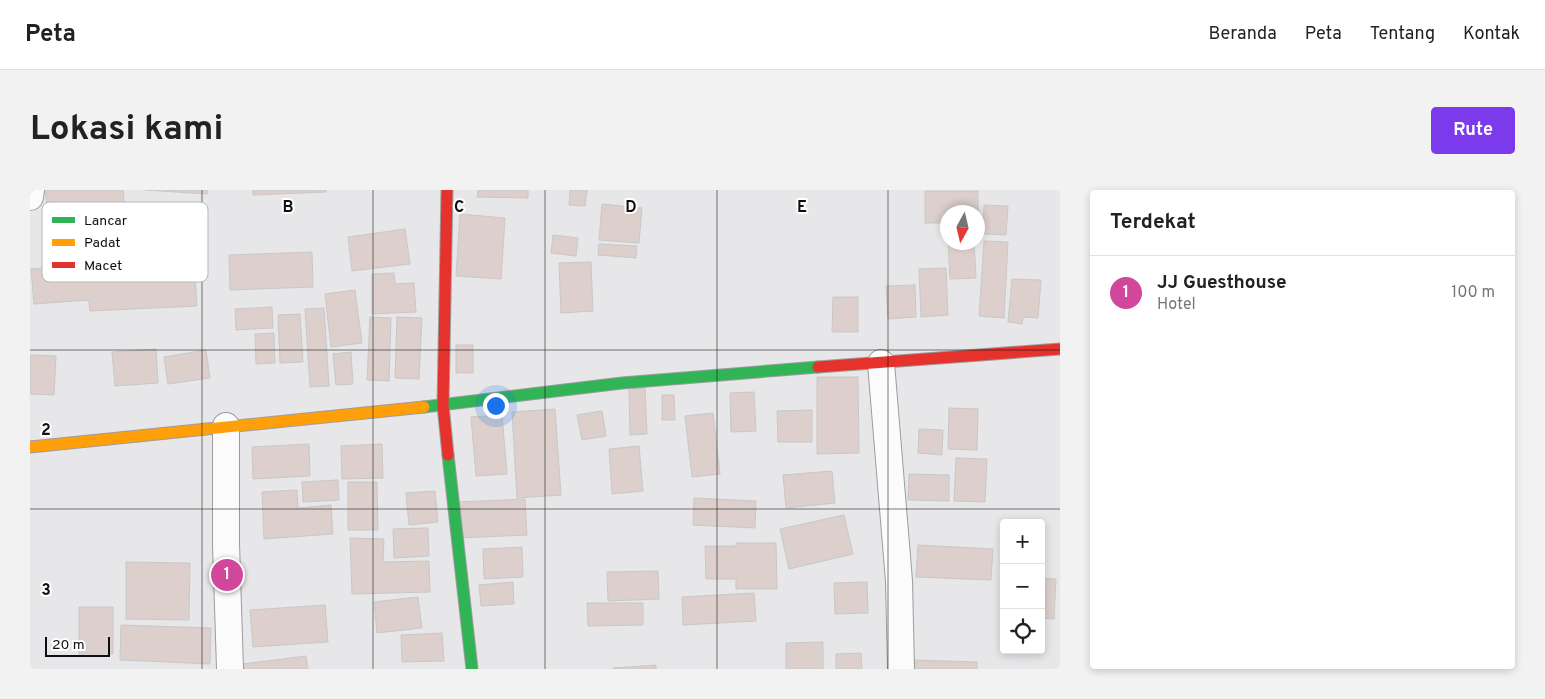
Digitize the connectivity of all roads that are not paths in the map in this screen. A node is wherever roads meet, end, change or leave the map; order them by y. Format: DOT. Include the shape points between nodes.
graph roads {
  1 [pos="31,190"];
  2 [pos="448,190"];
  3 [pos="30,198"];
  4 [pos="1060,349"];
  5 [pos="881,363"];
  6 [pos="443,405"];
  7 [pos="226,426"];
  8 [pos="30,447"];
  9 [pos="230,669"];
  10 [pos="472,669"];
  11 [pos="901,669"];
  1 -- 3 [label="street"];
  2 -- 6 [label="street"];
  4 -- 5 [label="street"];
  5 -- 6 [label="street" via="632,382"];
  5 -- 11 [label="street" via="899,581"];
  6 -- 7 [label="street"];
  6 -- 10 [label="street"];
  7 -- 8 [label="street"];
  7 -- 9 [label="street"];
}
